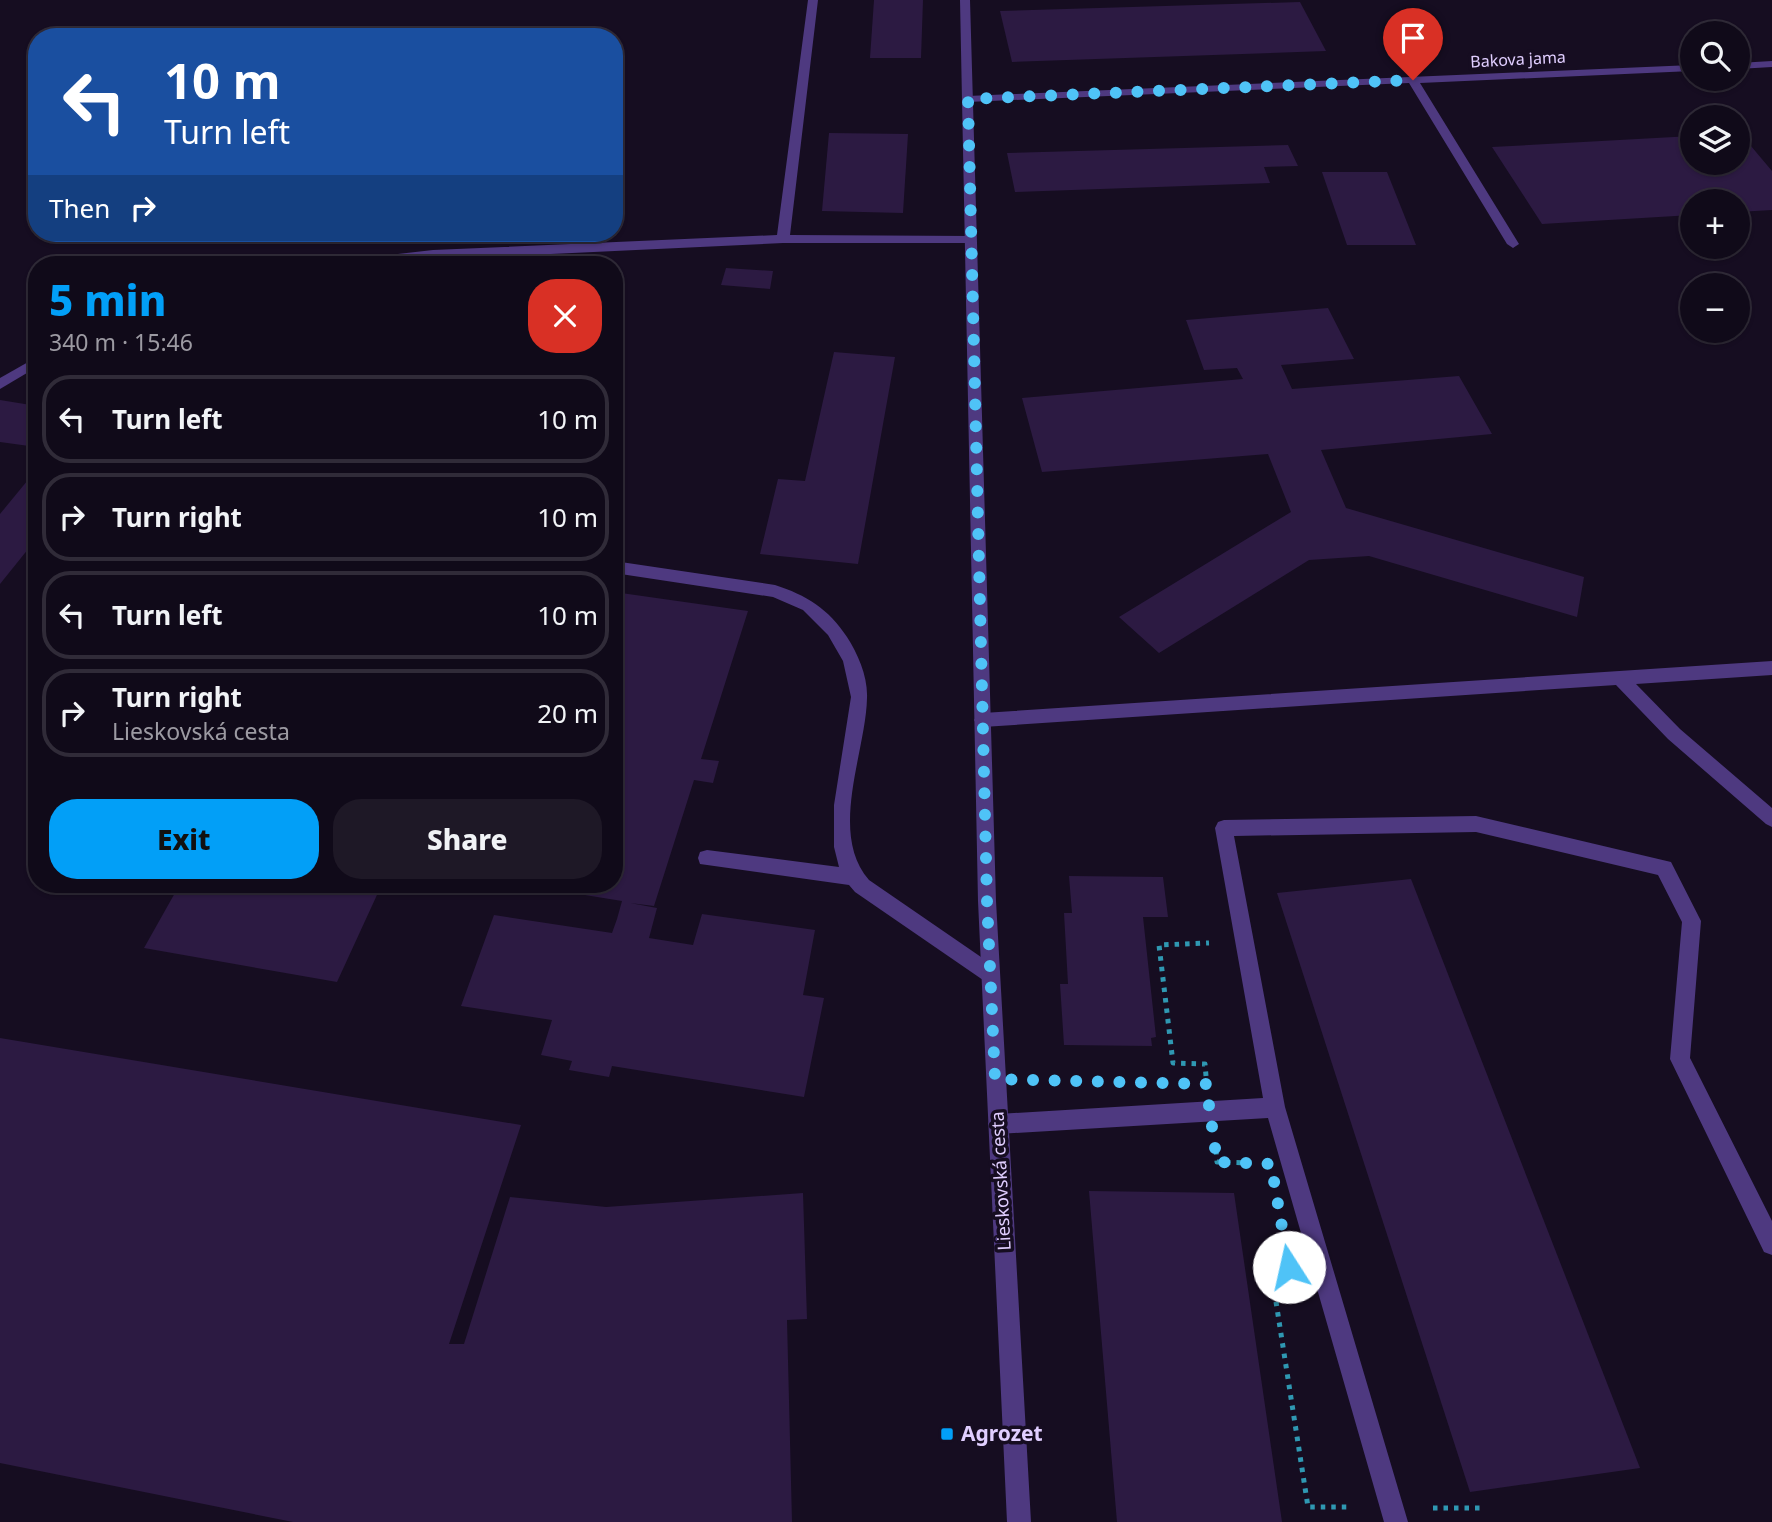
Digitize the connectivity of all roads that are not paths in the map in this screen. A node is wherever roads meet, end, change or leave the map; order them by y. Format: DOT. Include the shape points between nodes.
graph roads {
  1 [pos="813,0"];
  2 [pos="965,0"];
  3 [pos="1772,64"];
  4 [pos="1750,65"];
  5 [pos="1680,69"];
  6 [pos="1413,80"];
  7 [pos="968,99"];
  8 [pos="783,239"];
  9 [pos="972,240"];
  10 [pos="1513,244"];
  11 [pos="415,256"];
  12 [pos="28,366"];
  13 [pos="0,384"];
  14 [pos="623,567"];
  15 [pos="1772,668"];
  16 [pos="1620,678"];
  17 [pos="983,720"];
  18 [pos="1772,819"];
  19 [pos="707,858"];
  20 [pos="854,877"];
  21 [pos="990,974"];
  22 [pos="1275,1107"];
  23 [pos="998,1124"];
  24 [pos="1772,1244"];
  25 [pos="1394,1515"];
  26 [pos="1019,1522"];
  1 -- 8 [label="street"];
  2 -- 7 [label="street, Lieskovská cesta"];
  3 -- 4 [label="street"];
  5 -- 6 [label="street, Bakova jama"];
  6 -- 7 [label="street, Bakova jama"];
  6 -- 10 [label="street"];
  7 -- 9 [label="street, Lieskovská cesta"];
  8 -- 9 [label="street"];
  8 -- 11 [label="street"];
  9 -- 17 [label="street, Lieskovská cesta"];
  12 -- 13 [label="street"];
  14 -- 20 [label="street" via="785,594 819,613 844,644 856,669 859,697 842,844"];
  15 -- 16 [label="street"];
  16 -- 17 [label="street"];
  16 -- 18 [label="street" via="1674,734"];
  17 -- 21 [label="street, Lieskovská cesta"];
  19 -- 20 [label="street"];
  20 -- 21 [label="street"];
  21 -- 23 [label="street, Lieskovská cesta"];
  22 -- 23 [label="street"];
  22 -- 24 [label="street" via="1224,828 1476,824 1664,868 1692,921 1681,1059"];
  22 -- 25 [label="street"];
  23 -- 26 [label="street, Lieskovská cesta"];
}
